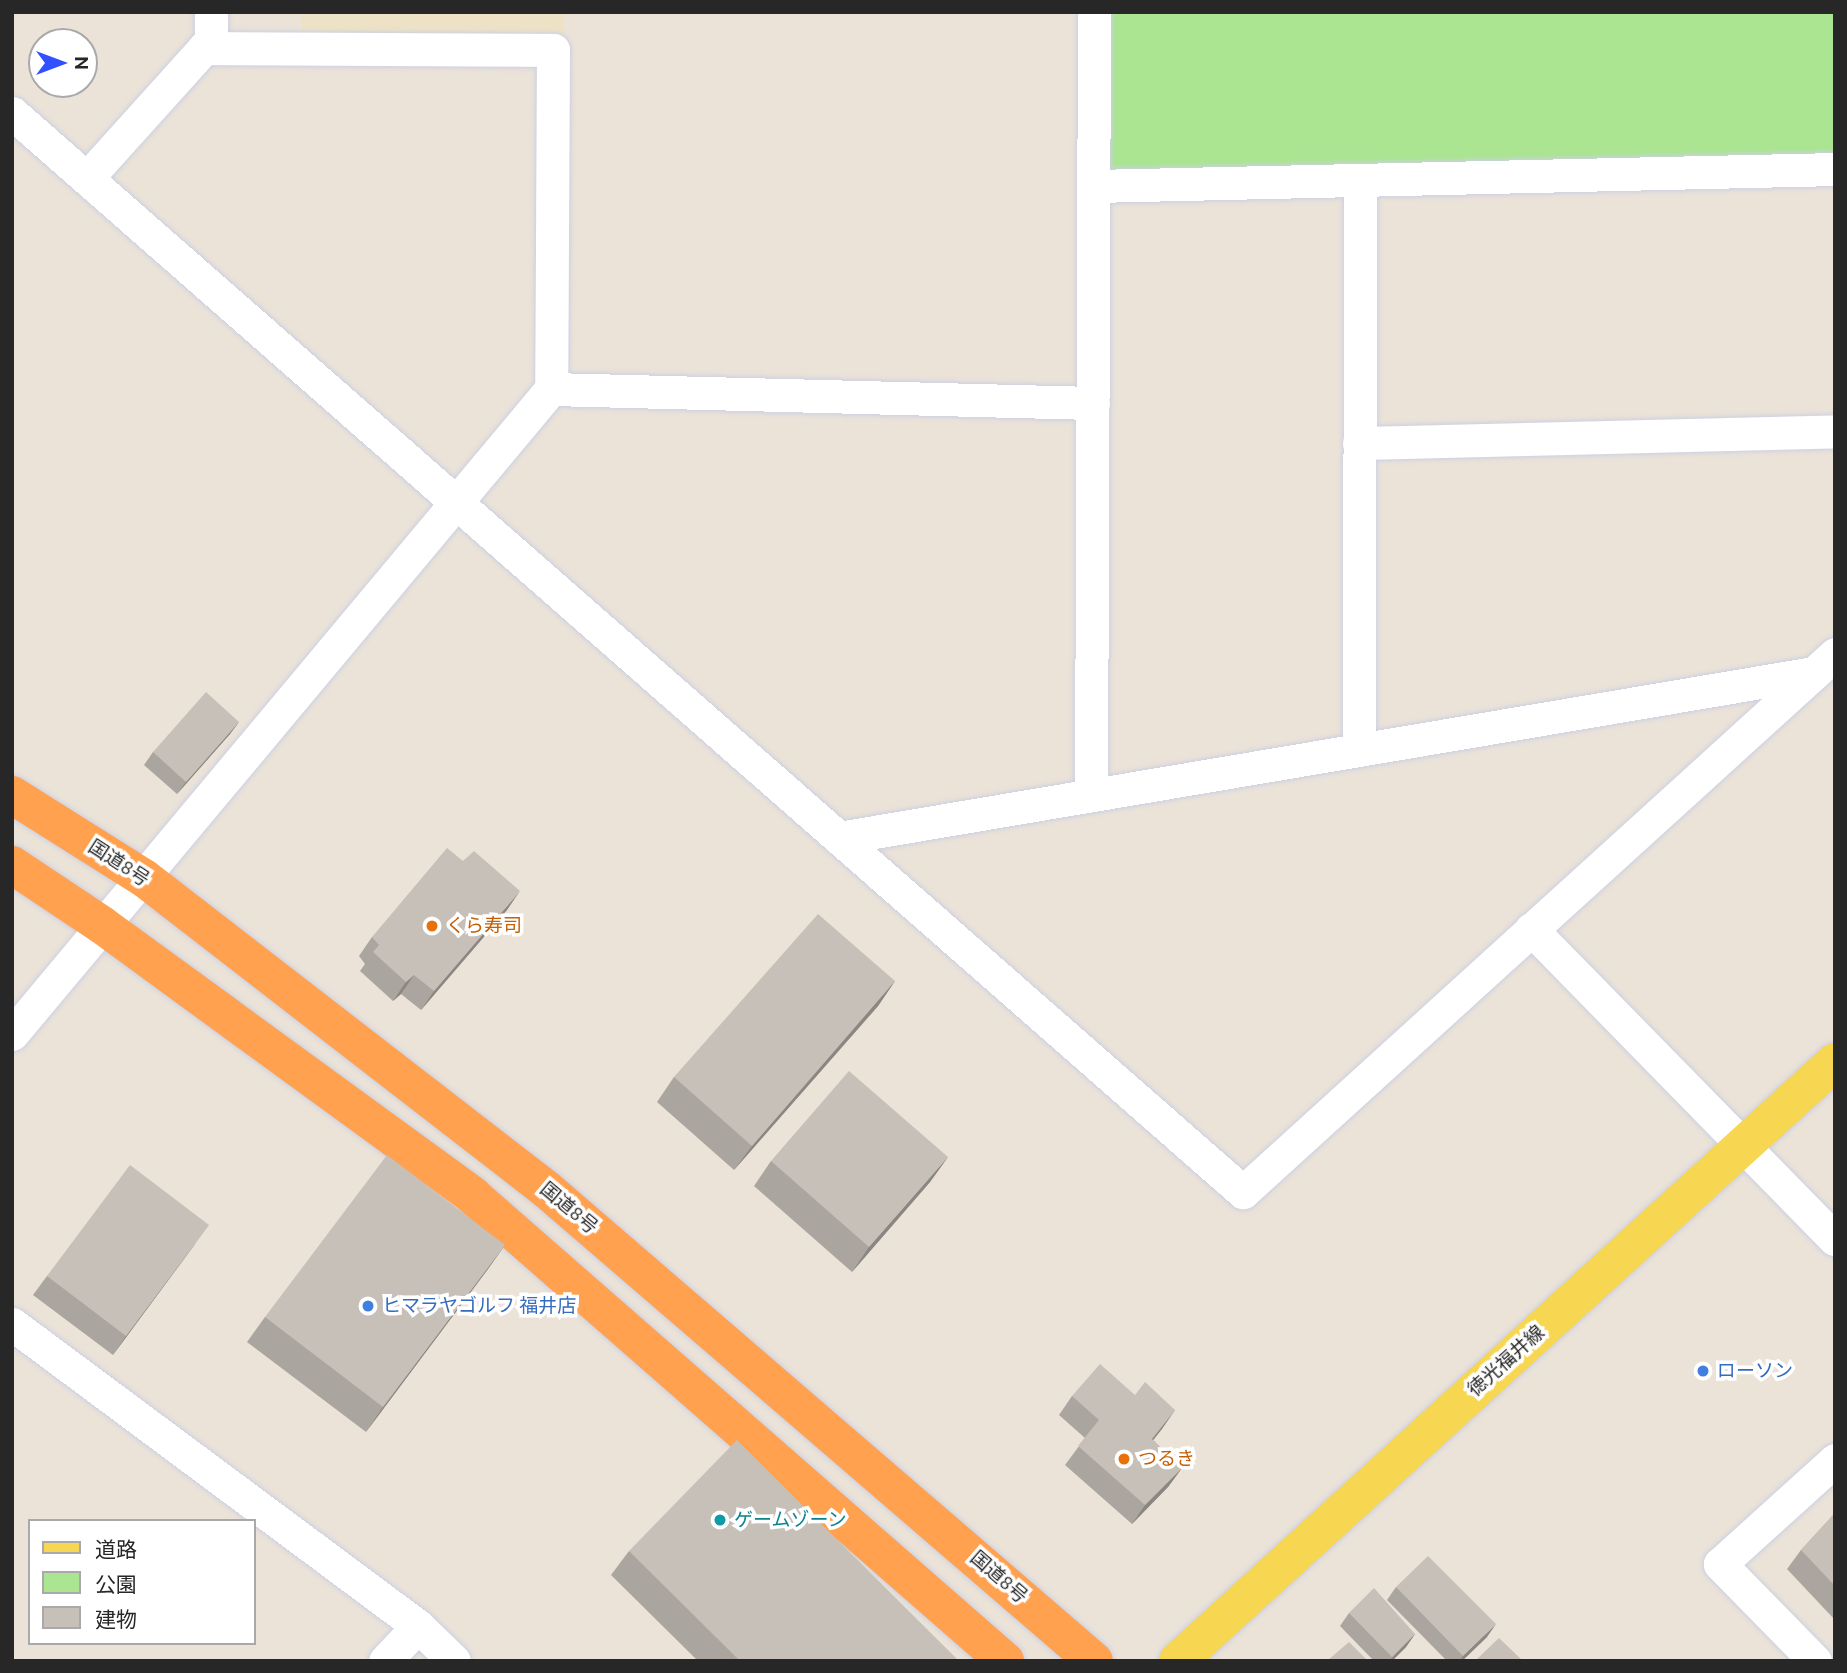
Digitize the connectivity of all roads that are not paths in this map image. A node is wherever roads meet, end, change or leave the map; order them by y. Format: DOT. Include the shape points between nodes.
graph roads {
  1 [pos="211,12"];
  2 [pos="1094,12"];
  3 [pos="211,48"];
  4 [pos="12,113"];
  5 [pos="1835,169"];
  6 [pos="87,178"];
  7 [pos="1360,180"];
  8 [pos="1094,186"];
  9 [pos="551,389"];
  10 [pos="1093,403"];
  11 [pos="1835,431"];
  12 [pos="1359,443"];
  13 [pos="455,501"];
  14 [pos="1824,664"];
  15 [pos="1359,750"];
  16 [pos="12,795"];
  17 [pos="1091,795"];
  18 [pos="839,838"];
  19 [pos="12,865"];
  20 [pos="144,878"];
  21 [pos="102,925"];
  22 [pos="1531,929"];
  23 [pos="12,1034"];
  24 [pos="1835,1062"];
  25 [pos="1742,1145"];
  26 [pos="1835,1239"];
  27 [pos="12,1324"];
  28 [pos="1835,1460"];
  29 [pos="418,1626"];
  30 [pos="385,1661"];
  31 [pos="454,1661"];
  32 [pos="1005,1661"];
  33 [pos="1094,1661"];
  34 [pos="1178,1661"];
  35 [pos="1815,1661"];
  1 -- 3 [label="street"];
  2 -- 8 [label="street"];
  3 -- 6 [label="street" via="204,48"];
  3 -- 9 [label="street" via="553,50"];
  4 -- 6 [label="street"];
  5 -- 7 [label="street"];
  6 -- 13 [label="street"];
  7 -- 8 [label="street"];
  7 -- 12 [label="street"];
  8 -- 10 [label="street"];
  9 -- 10 [label="street"];
  9 -- 13 [label="street"];
  10 -- 17 [label="street"];
  11 -- 12 [label="street"];
  12 -- 15 [label="street"];
  13 -- 18 [label="street"];
  13 -- 20 [label="street"];
  14 -- 15 [label="street"];
  14 -- 22 [label="street"];
  15 -- 17 [label="street"];
  16 -- 20 [label="highway, 国道8号"];
  17 -- 18 [label="street"];
  18 -- 22 [label="street" via="1243,1192"];
  19 -- 21 [label="highway"];
  20 -- 21 [label="street"];
  20 -- 33 [label="highway, 国道8号" via="547,1189"];
  21 -- 23 [label="street"];
  21 -- 32 [label="highway" via="473,1196"];
  22 -- 25 [label="street"];
  24 -- 25 [label="main road, 徳光福井線"];
  25 -- 26 [label="street"];
  25 -- 34 [label="main road, 徳光福井線"];
  27 -- 29 [label="street"];
  28 -- 35 [label="street" via="1720,1564"];
  29 -- 30 [label="street"];
  29 -- 31 [label="street"];
}
